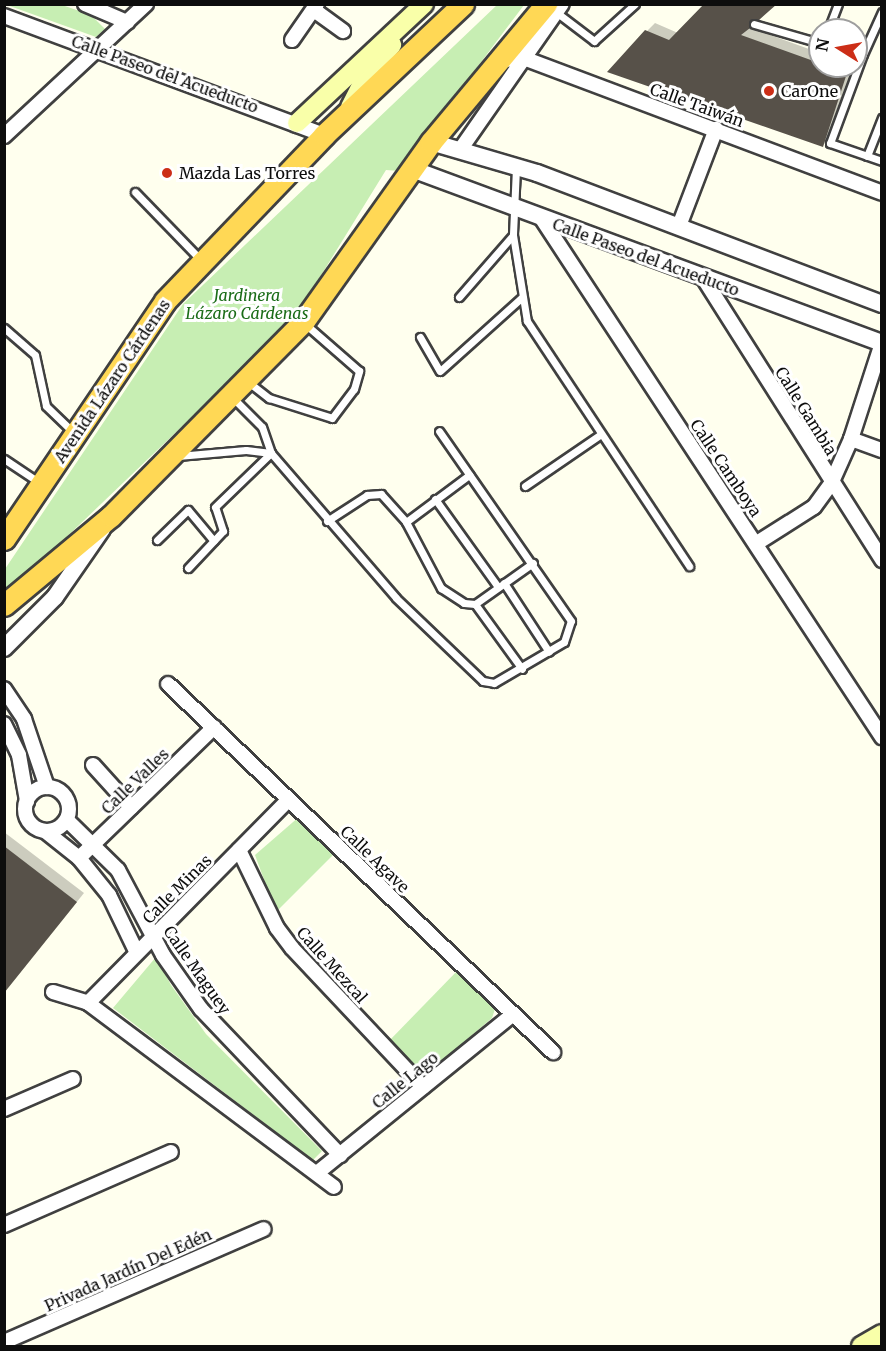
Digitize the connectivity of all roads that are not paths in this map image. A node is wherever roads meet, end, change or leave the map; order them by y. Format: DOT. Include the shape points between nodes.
graph roads {
  1 [pos="85,4"];
  2 [pos="146,4"];
  3 [pos="425,4"];
  4 [pos="463,4"];
  5 [pos="635,4"];
  6 [pos="315,7"];
  7 [pos="554,7"];
  8 [pos="882,12"];
  9 [pos="4,16"];
  10 [pos="127,22"];
  11 [pos="754,24"];
  12 [pos="343,31"];
  13 [pos="868,37"];
  14 [pos="292,40"];
  15 [pos="808,40"];
  16 [pos="97,50"];
  17 [pos="526,59"];
  18 [pos="500,60"];
  19 [pos="851,78"];
  20 [pos="348,111"];
  21 [pos="882,118"];
  22 [pos="297,123"];
  23 [pos="716,129"];
  24 [pos="5,134"];
  25 [pos="324,135"];
  26 [pos="431,142"];
  27 [pos="460,150"];
  28 [pos="867,156"];
  29 [pos="882,160"];
  30 [pos="516,168"];
  31 [pos="412,169"];
  32 [pos="135,192"];
  33 [pos="882,193"];
  34 [pos="512,208"];
  35 [pos="542,219"];
  36 [pos="679,226"];
  37 [pos="513,235"];
  38 [pos="201,260"];
  39 [pos="704,279"];
  40 [pos="459,297"];
  41 [pos="521,298"];
  42 [pos="882,304"];
  43 [pos="303,322"];
  44 [pos="4,328"];
  45 [pos="420,337"];
  46 [pos="882,343"];
  47 [pos="247,381"];
  48 [pos="232,397"];
  49 [pos="439,431"];
  50 [pos="601,434"];
  51 [pos="76,435"];
  52 [pos="852,440"];
  53 [pos="882,450"];
  54 [pos="271,453"];
  55 [pos="171,457"];
  56 [pos="4,459"];
  57 [pos="469,475"];
  58 [pos="831,484"];
  59 [pos="42,485"];
  60 [pos="525,486"];
  61 [pos="435,499"];
  62 [pos="111,516"];
  63 [pos="327,521"];
  64 [pos="405,522"];
  65 [pos="8,530"];
  66 [pos="157,540"];
  67 [pos="214,541"];
  68 [pos="757,543"];
  69 [pos="882,560"];
  70 [pos="532,563"];
  71 [pos="689,566"];
  72 [pos="188,568"];
  73 [pos="501,585"];
  74 [pos="475,604"];
  75 [pos="4,605"];
  76 [pos="4,648"];
  77 [pos="549,652"];
  78 [pos="522,669"];
  79 [pos="168,684"];
  80 [pos="4,689"];
  81 [pos="24,719"];
  82 [pos="7,726"];
  83 [pos="214,727"];
  84 [pos="882,737"];
  85 [pos="93,765"];
  86 [pos="47,787"];
  87 [pos="289,799"];
  88 [pos="27,801"];
  89 [pos="131,807"];
  90 [pos="67,820"];
  91 [pos="45,831"];
  92 [pos="94,843"];
  93 [pos="239,850"];
  94 [pos="78,858"];
  95 [pos="153,936"];
  96 [pos="137,953"];
  97 [pos="53,992"];
  98 [pos="88,1003"];
  99 [pos="513,1014"];
  100 [pos="554,1052"];
  101 [pos="73,1079"];
  102 [pos="423,1087"];
  103 [pos="4,1109"];
  104 [pos="171,1152"];
  105 [pos="340,1155"];
  106 [pos="318,1173"];
  107 [pos="334,1187"];
  108 [pos="4,1225"];
  109 [pos="264,1229"];
  110 [pos="882,1334"];
  111 [pos="4,1342"];
  112 [pos="861,1347"];
  1 -- 10 [label="street"];
  2 -- 10 [label="street"];
  3 -- 20 [label="main road" via="365,78"];
  3 -- 22 [label="main road"];
  4 -- 20 [label="highway, Avenida Lázaro Cárdenas"];
  5 -- 7 [label="lane" via="594,41"];
  6 -- 12 [label="street"];
  6 -- 14 [label="street"];
  7 -- 17 [label="street"];
  7 -- 18 [label="highway"];
  8 -- 13 [label="lane"];
  9 -- 16 [label="street, Calle Paseo del Acueducto"];
  10 -- 16 [label="street"];
  11 -- 15 [label="lane"];
  16 -- 22 [label="street, Calle Paseo del Acueducto"];
  16 -- 24 [label="street"];
  17 -- 18 [label="street, Calle Taiwán"];
  17 -- 23 [label="street, Calle Taiwán"];
  17 -- 27 [label="street"];
  18 -- 26 [label="highway"];
  19 -- 28 [label="lane" via="830,143"];
  20 -- 25 [label="highway, Avenida Lázaro Cárdenas"];
  21 -- 28 [label="lane"];
  22 -- 25 [label="street, Calle Paseo del Acueducto"];
  23 -- 33 [label="street, Calle Taiwán"];
  23 -- 36 [label="street"];
  25 -- 38 [label="highway, Avenida Lázaro Cárdenas"];
  26 -- 27 [label="street"];
  26 -- 31 [label="highway"];
  27 -- 30 [label="street"];
  28 -- 29 [label="lane"];
  30 -- 34 [label="lane"];
  30 -- 36 [label="street"];
  31 -- 34 [label="street, Calle Paseo del Acueducto"];
  31 -- 43 [label="highway"];
  32 -- 38 [label="lane"];
  34 -- 35 [label="street, Calle Paseo del Acueducto"];
  34 -- 37 [label="lane"];
  35 -- 39 [label="street, Calle Paseo del Acueducto"];
  35 -- 68 [label="street, Calle Camboya"];
  36 -- 42 [label="street"];
  37 -- 40 [label="lane"];
  37 -- 41 [label="lane"];
  38 -- 51 [label="highway, Avenida Lázaro Cárdenas" via="165,301"];
  39 -- 46 [label="street, Calle Paseo del Acueducto"];
  39 -- 58 [label="street, Calle Gambia"];
  41 -- 45 [label="lane" via="440,371"];
  41 -- 50 [label="lane" via="527,321"];
  43 -- 47 [label="highway"];
  43 -- 47 [label="lane" via="359,370 354,389 332,418 269,398"];
  44 -- 51 [label="lane" via="35,355 46,406"];
  46 -- 52 [label="street"];
  47 -- 48 [label="highway"];
  48 -- 54 [label="lane" via="262,426"];
  48 -- 55 [label="highway"];
  49 -- 57 [label="lane"];
  50 -- 60 [label="lane"];
  50 -- 71 [label="lane"];
  51 -- 59 [label="highway, Avenida Lázaro Cárdenas"];
  52 -- 53 [label="street"];
  52 -- 58 [label="street"];
  54 -- 55 [label="lane" via="246,450"];
  54 -- 63 [label="lane"];
  54 -- 67 [label="lane" via="215,507 223,531"];
  55 -- 62 [label="highway"];
  56 -- 59 [label="lane"];
  57 -- 61 [label="lane"];
  57 -- 70 [label="lane"];
  58 -- 68 [label="street" via="814,507"];
  58 -- 69 [label="street, Calle Gambia"];
  59 -- 65 [label="highway, Avenida Lázaro Cárdenas"];
  61 -- 64 [label="lane"];
  61 -- 73 [label="lane"];
  62 -- 75 [label="highway"];
  62 -- 76 [label="street" via="55,597"];
  63 -- 64 [label="lane" via="375,494 388,500"];
  63 -- 78 [label="lane" via="396,598 483,681 505,680"];
  64 -- 74 [label="lane" via="441,588 453,598"];
  66 -- 67 [label="lane" via="188,510"];
  67 -- 72 [label="lane"];
  68 -- 84 [label="street, Calle Camboya"];
  70 -- 73 [label="lane"];
  70 -- 77 [label="lane" via="571,621 564,642"];
  73 -- 74 [label="lane"];
  73 -- 77 [label="lane"];
  74 -- 78 [label="lane"];
  77 -- 78 [label="lane"];
  79 -- 83 [label="street, Calle Agave"];
  80 -- 81 [label="street"];
  81 -- 82 [label="street"];
  81 -- 86 [label="street"];
  82 -- 88 [label="street" via="19,755"];
  83 -- 87 [label="street, Calle Agave"];
  83 -- 89 [label="street, Calle Valles"];
  85 -- 89 [label="street"];
  86 -- 88 [label="street" via="35,791"];
  86 -- 90 [label="street" via="66,798"];
  87 -- 93 [label="street, Calle Minas"];
  87 -- 99 [label="street, Calle Agave"];
  88 -- 91 [label="street" via="29,820"];
  89 -- 92 [label="street, Calle Valles"];
  90 -- 91 [label="street" via="58,829"];
  90 -- 92 [label="street, Calle Maguey"];
  91 -- 94 [label="street"];
  92 -- 94 [label="street, Calle Valles"];
  92 -- 95 [label="street, Calle Maguey" via="118,870"];
  93 -- 95 [label="street, Calle Minas"];
  93 -- 102 [label="street, Calle Mezcal" via="277,928 292,948"];
  94 -- 96 [label="street" via="122,915"];
  95 -- 96 [label="street, Calle Minas"];
  95 -- 105 [label="street, Calle Maguey" via="201,1009"];
  96 -- 98 [label="street, Calle Minas"];
  97 -- 98 [label="street"];
  98 -- 106 [label="street"];
  99 -- 100 [label="street, Calle Agave"];
  99 -- 102 [label="street, Calle Lago"];
  101 -- 103 [label="street"];
  102 -- 105 [label="street, Calle Lago"];
  104 -- 108 [label="street"];
  105 -- 106 [label="street, Calle Lago"];
  106 -- 107 [label="street"];
  109 -- 111 [label="street, Privada Jardín Del Edén"];
  110 -- 112 [label="main road"];
}
